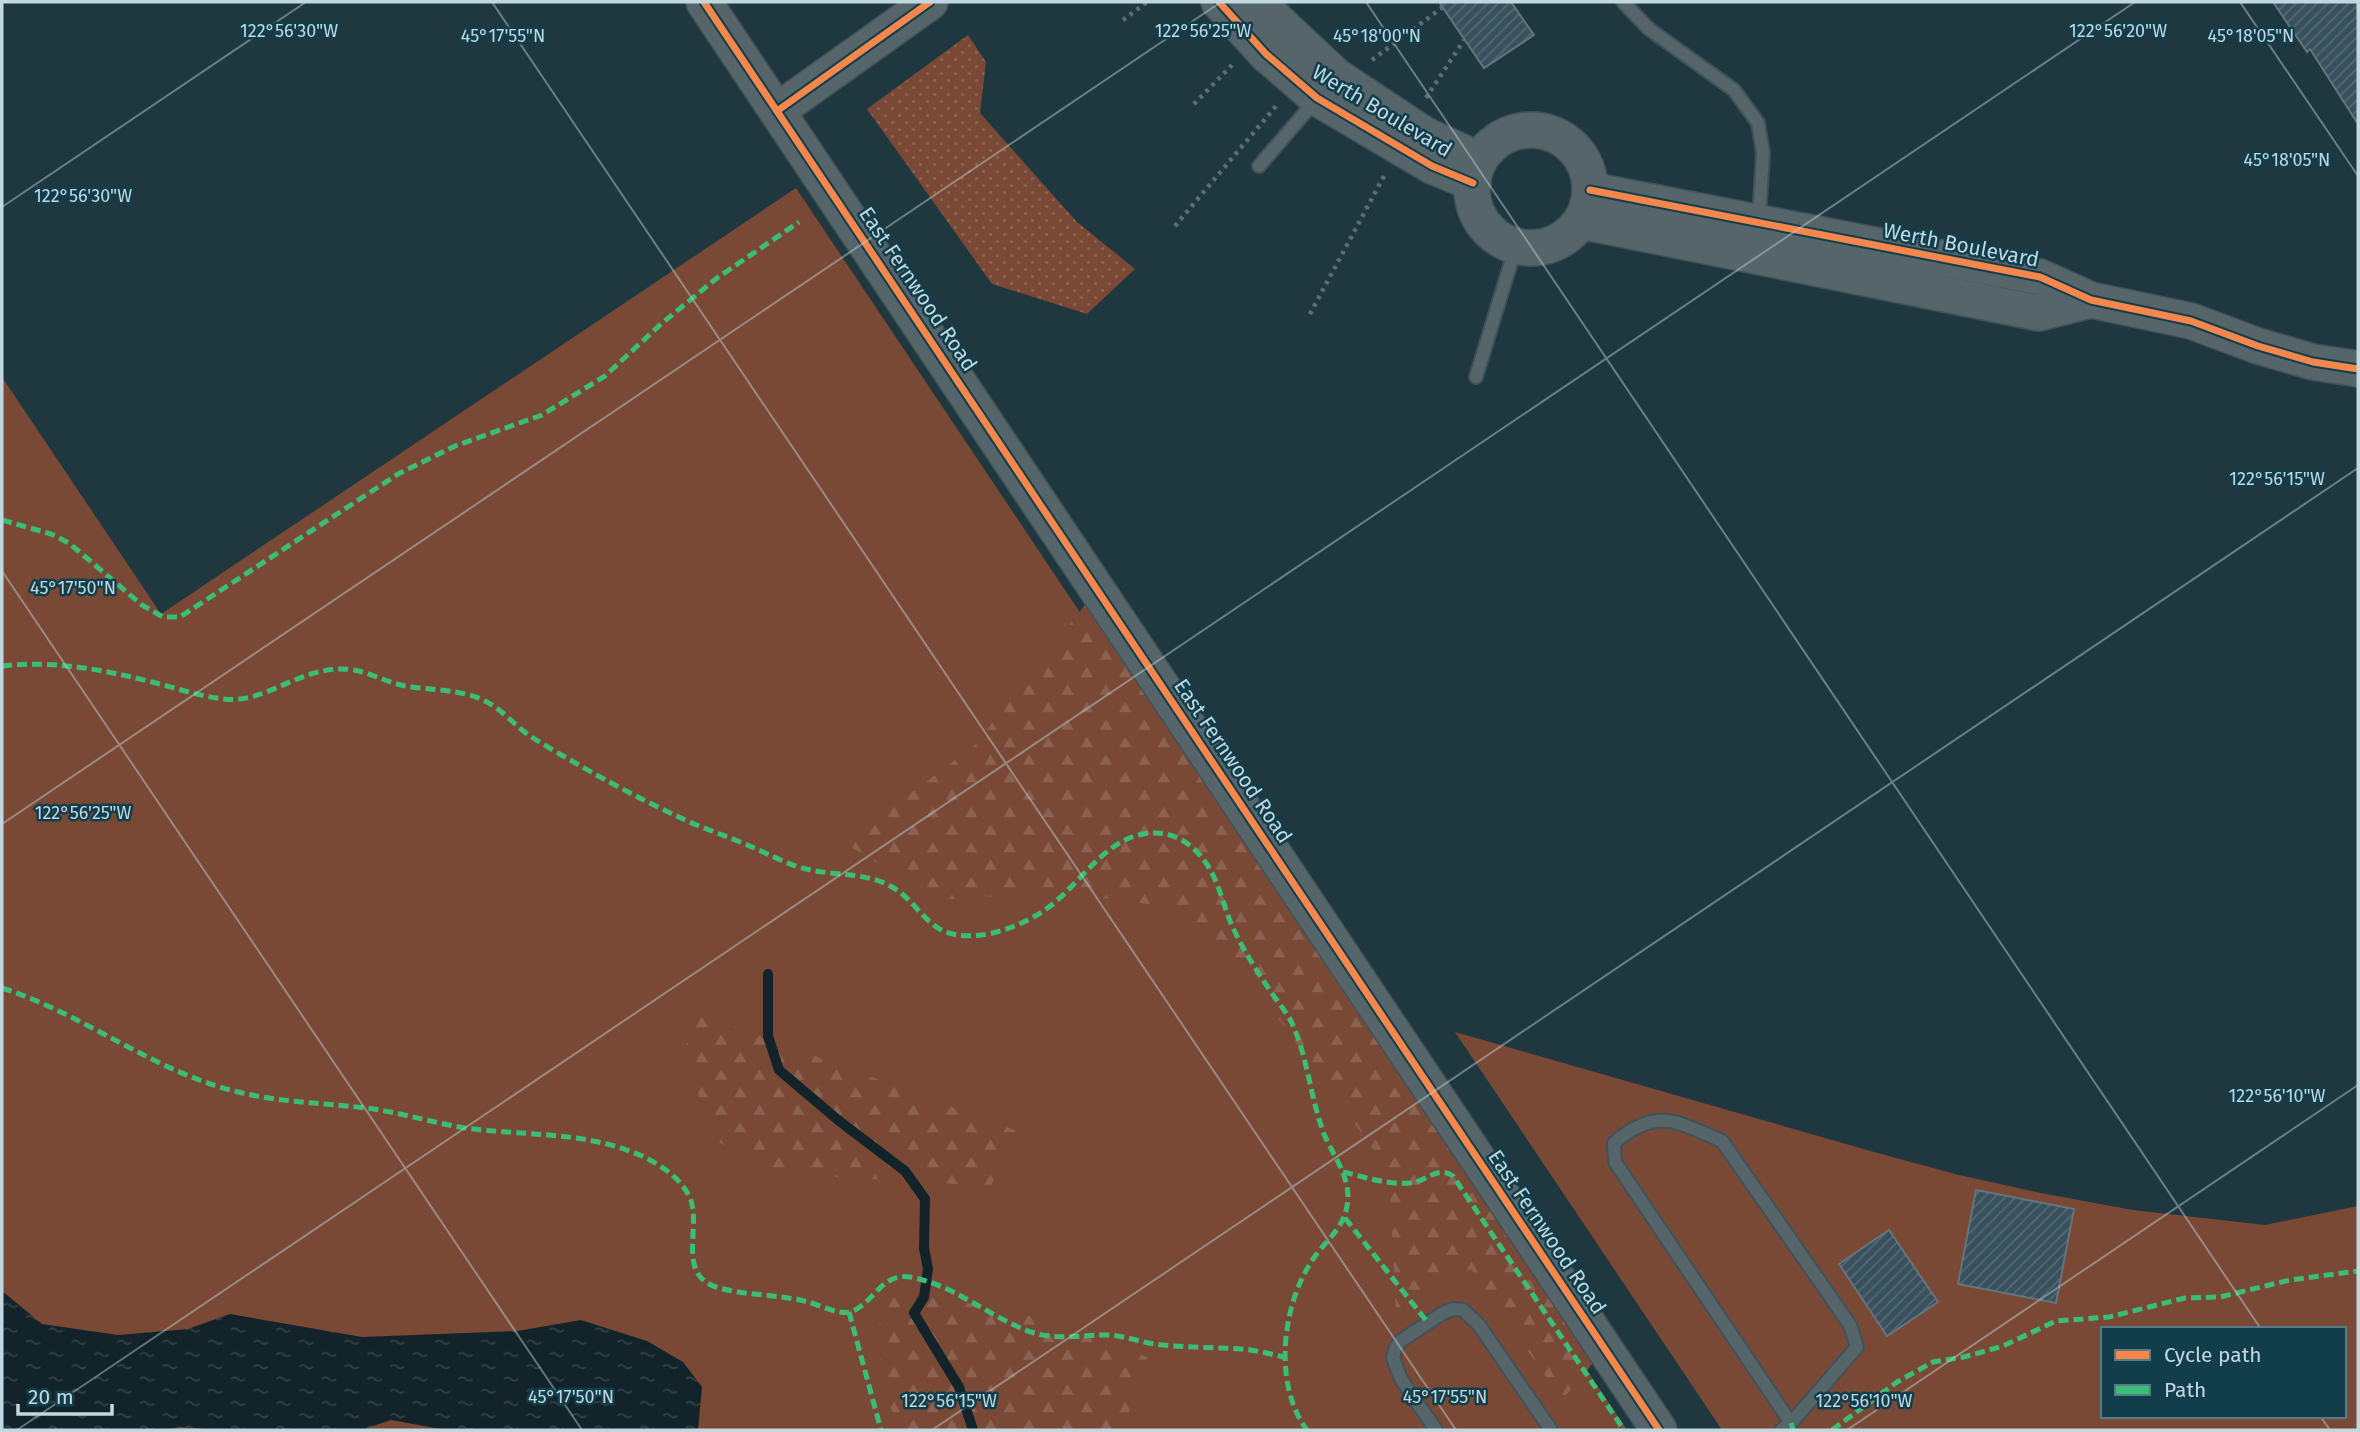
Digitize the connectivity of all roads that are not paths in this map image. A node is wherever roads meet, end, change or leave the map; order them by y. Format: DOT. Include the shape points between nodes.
graph roads {
  1 [pos="704,2"];
  2 [pos="930,2"];
  3 [pos="1220,2"];
  4 [pos="1257,2"];
  5 [pos="1623,2"];
  6 [pos="1301,98"];
  7 [pos="777,111"];
  8 [pos="1259,166"];
  9 [pos="1476,171"];
  10 [pos="1585,205"];
  11 [pos="1759,223"];
  12 [pos="1516,246"];
  13 [pos="2091,300"];
  14 [pos="2358,369"];
  15 [pos="1476,377"];
  16 [pos="1786,1427"];
  17 [pos="1436,1430"];
  18 [pos="1551,1430"];
  19 [pos="1658,1430"];
  1 -- 7 [label="street, East Fernwood Road"];
  2 -- 7 [label="street"];
  3 -- 6 [label="street, Werth Boulevard"];
  4 -- 9 [label="street, Werth Boulevard" via="1335,76"];
  5 -- 11 [label="lane" via="1648,29 1734,90 1758,123 1763,153"];
  6 -- 8 [label="lane"];
  6 -- 9 [label="street, Werth Boulevard" via="1432,166"];
  7 -- 19 [label="street, East Fernwood Road"];
  9 -- 10 [label="street, Werth Boulevard" via="1498,140 1538,131 1558,137 1583,162"];
  9 -- 12 [label="street" via="1472,198 1477,213 1489,230"];
  10 -- 11 [label="street, Werth Boulevard"];
  10 -- 12 [label="street" via="1566,237 1548,246"];
  10 -- 13 [label="street, Werth Boulevard" via="2039,313"];
  11 -- 13 [label="street, Werth Boulevard" via="2040,277"];
  12 -- 15 [label="lane"];
  13 -- 14 [label="street, Werth Boulevard" via="2190,321 2313,362"];
  16 -- 16 [label="lane" via="1857,1347 1850,1325 1722,1141 1659,1119 1640,1124 1614,1143 1615,1162"];
  17 -- 18 [label="lane" via="1401,1379 1393,1358 1402,1340 1453,1308 1463,1310 1479,1325"];
}
